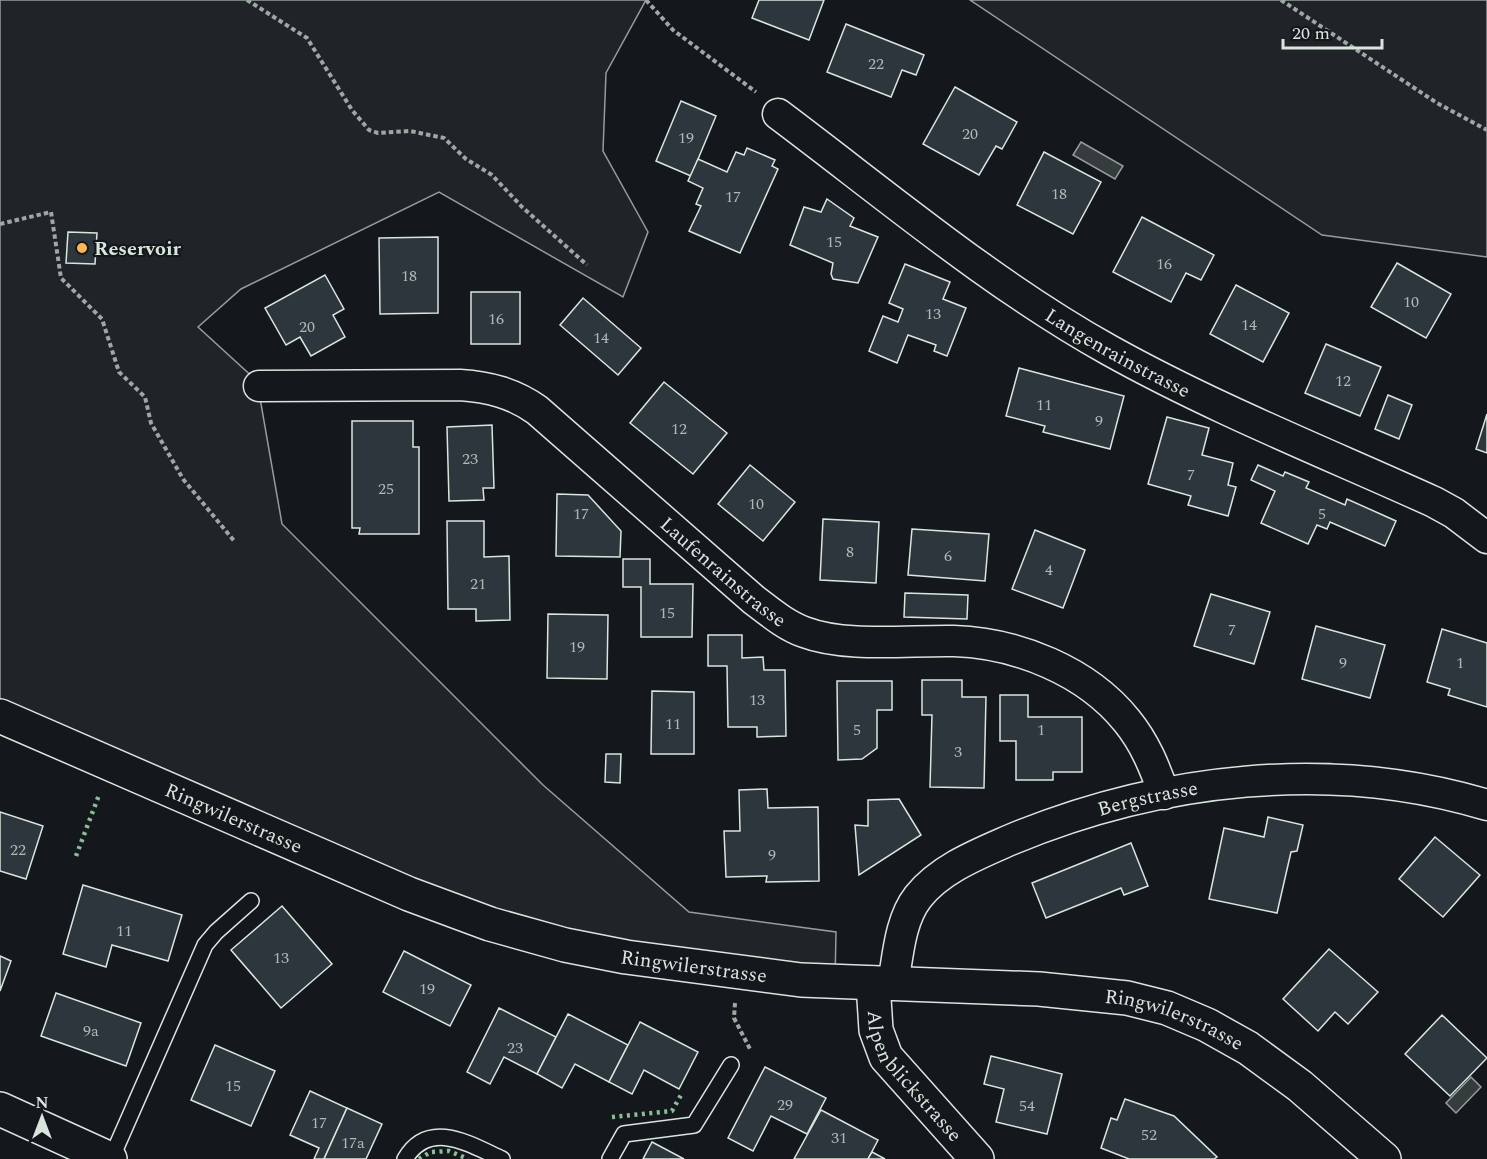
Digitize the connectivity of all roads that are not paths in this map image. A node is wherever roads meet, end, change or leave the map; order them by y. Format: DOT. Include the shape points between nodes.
graph roads {
  1 [pos="778,114"];
  2 [pos="259,386"];
  3 [pos="1487,538"];
  4 [pos="0,716"];
  5 [pos="1164,794"];
  6 [pos="1487,805"];
  7 [pos="250,901"];
  8 [pos="883,983"];
  9 [pos="731,1065"];
  10 [pos="0,1109"];
  11 [pos="110,1159"];
  12 [pos="405,1159"];
  13 [pos="502,1159"];
  14 [pos="610,1159"];
  15 [pos="976,1159"];
  16 [pos="1384,1159"];
  1 -- 3 [label="street, Langenrainstrasse" via="1022,297 1090,339 1172,382 1434,502"];
  2 -- 5 [label="street, Laufenrainstrasse" via="460,386 511,394 537,410 754,600 792,627 852,640 956,641 999,647 1039,659 1074,676 1128,721 1147,752"];
  4 -- 8 [label="street, Ringwilerstrasse" via="408,894 490,924 626,957 809,981"];
  5 -- 6 [label="street, Bergstrasse" via="1227,784 1339,780 1417,788"];
  5 -- 8 [label="street, Bergstrasse" via="1063,820 943,873 925,889 908,914"];
  7 -- 11 [label="lane" via="206,945"];
  8 -- 15 [label="street, Alpenblickstrasse" via="876,1030 886,1058"];
  8 -- 16 [label="street, Ringwilerstrasse" via="1103,994 1167,1008 1248,1048 1307,1092"];
  9 -- 14 [label="lane" via="694,1125 624,1134"];
  10 -- 11 [label="street"];
  12 -- 13 [label="lane" via="418,1144 439,1136 460,1140"];
}
